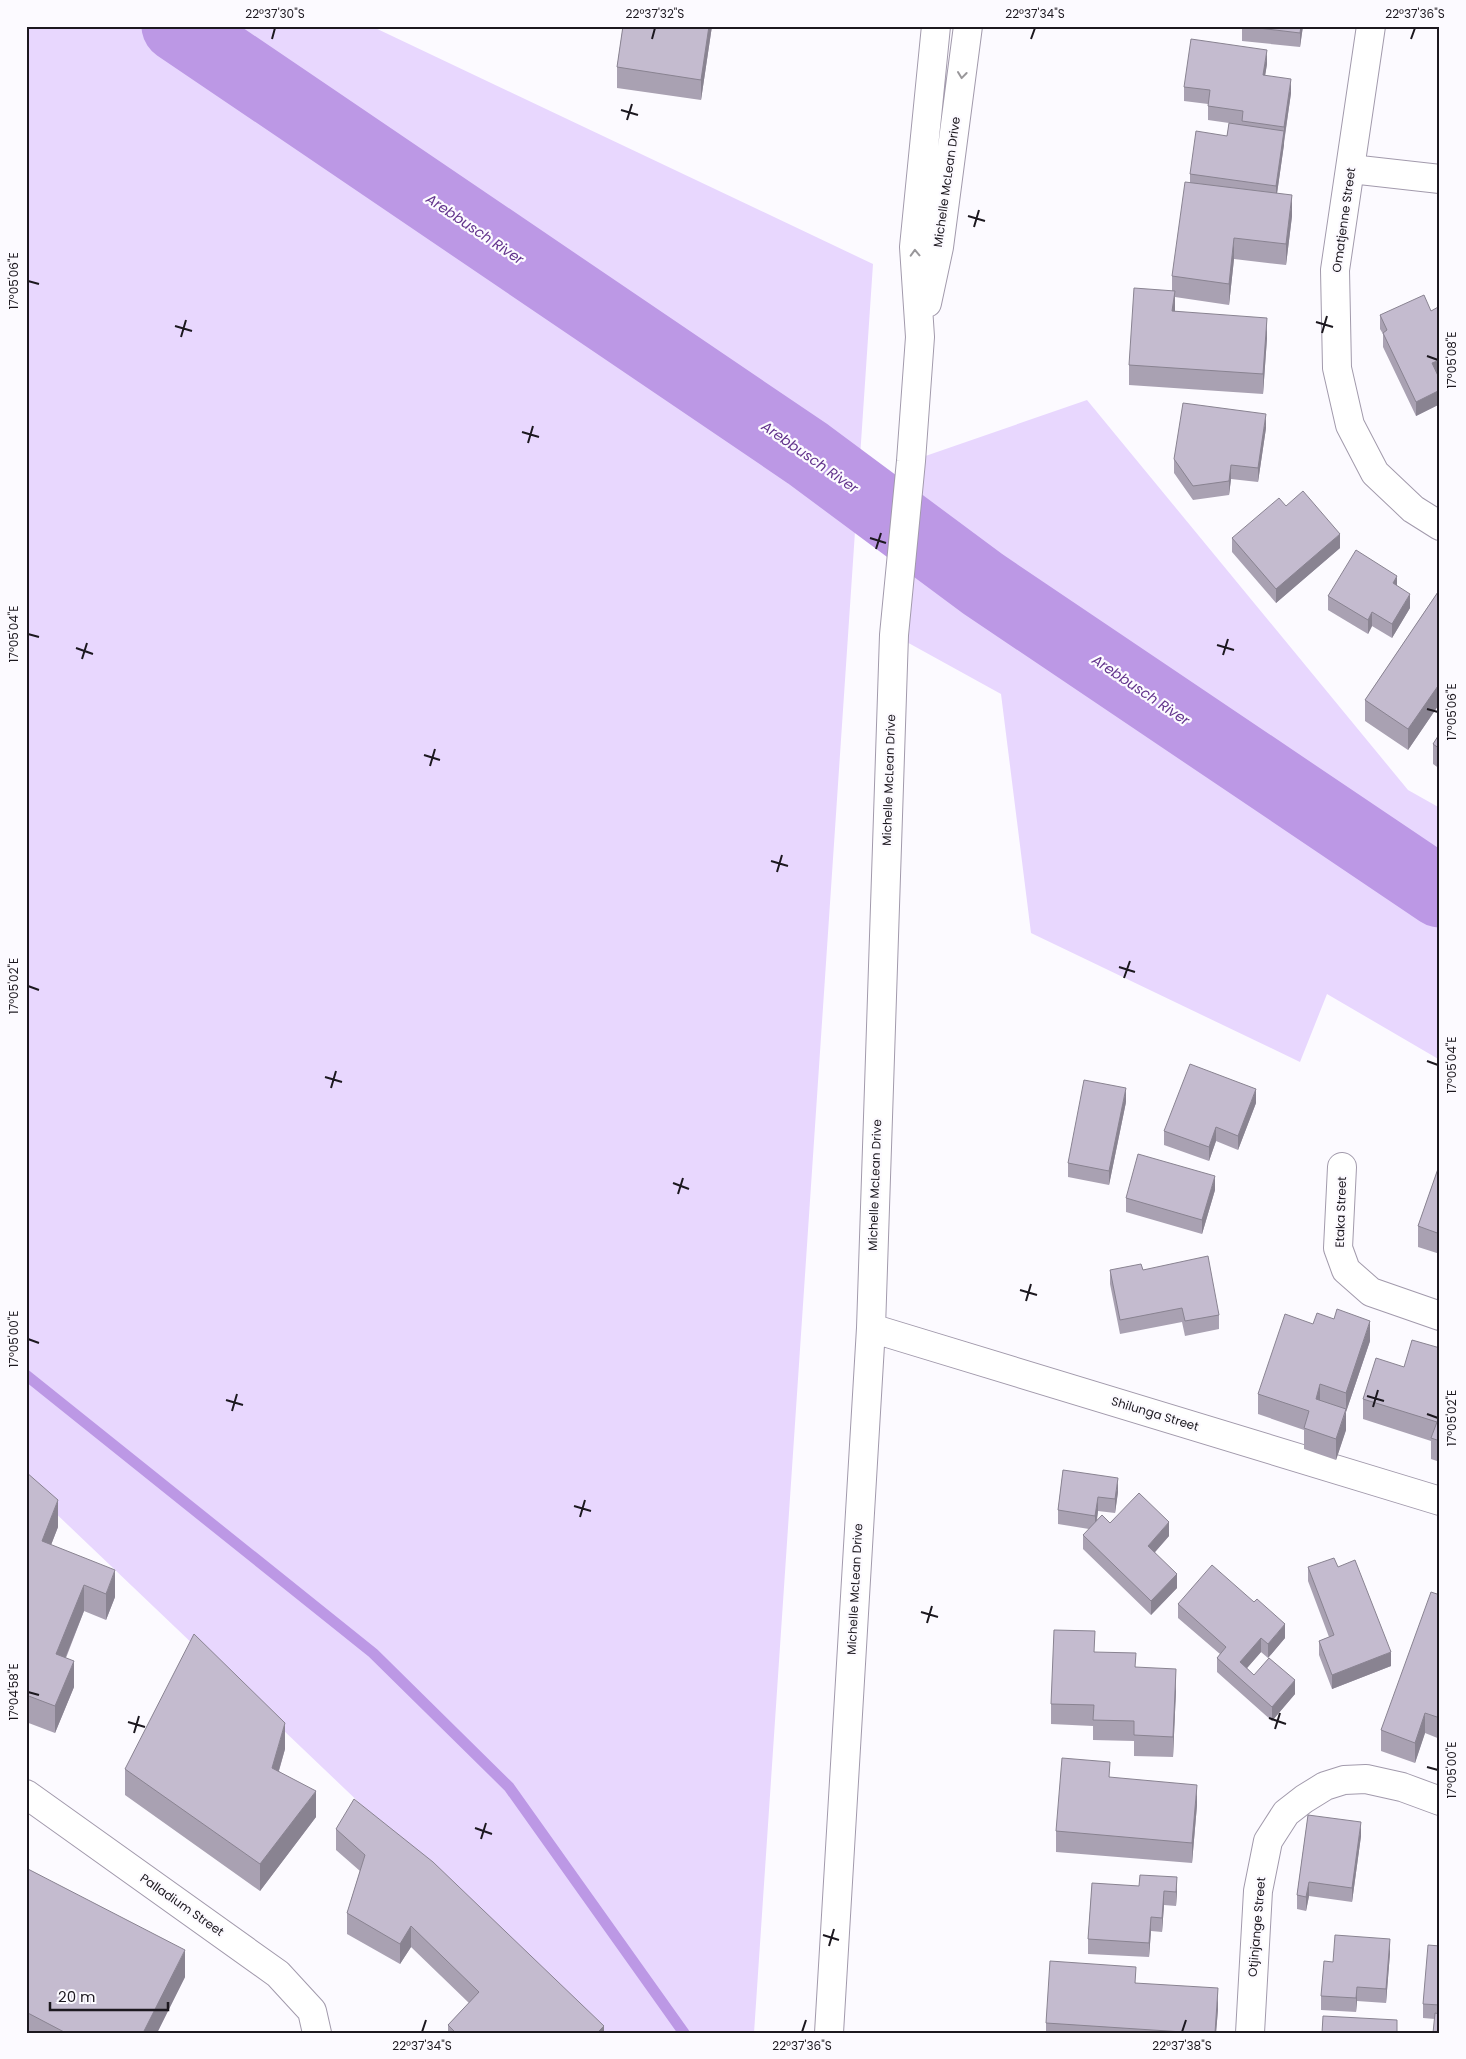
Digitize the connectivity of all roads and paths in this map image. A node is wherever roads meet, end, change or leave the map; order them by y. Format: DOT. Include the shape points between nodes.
graph roads {
  1 [pos="936,26"];
  2 [pos="968,26"];
  3 [pos="1371,26"];
  4 [pos="1351,169"];
  5 [pos="1440,179"];
  6 [pos="920,336"];
  7 [pos="1440,526"];
  8 [pos="1342,1167"];
  9 [pos="1440,1316"];
  10 [pos="871,1328"];
  11 [pos="1440,1501"];
  12 [pos="26,1794"];
  13 [pos="1440,1800"];
  14 [pos="317,2033"];
  15 [pos="829,2033"];
  16 [pos="1250,2033"];
  6 -- 1 [label="street, Michelle McLean Drive, one-way" via="914,247"];
  2 -- 6 [label="street, Michelle McLean Drive, one-way" via="939,247"];
  3 -- 4 [label="street, Omatjenne Street"];
  4 -- 5 [label="street"];
  4 -- 7 [label="street, Omatjenne Street" via="1335,270 1337,368 1350,425 1375,473 1413,510"];
  6 -- 10 [label="street, Michelle McLean Drive" via="894,635"];
  8 -- 9 [label="street, Etaka Street" via="1338,1248 1346,1270 1371,1292"];
  10 -- 11 [label="street, Shilunga Street"];
  10 -- 15 [label="street, Michelle McLean Drive"];
  12 -- 14 [label="street, Palladium Street" via="278,1974 312,2011"];
  13 -- 16 [label="street, Otjinjange Street" via="1366,1779 1344,1780 1325,1786 1286,1814 1268,1841 1258,1890"];
}
